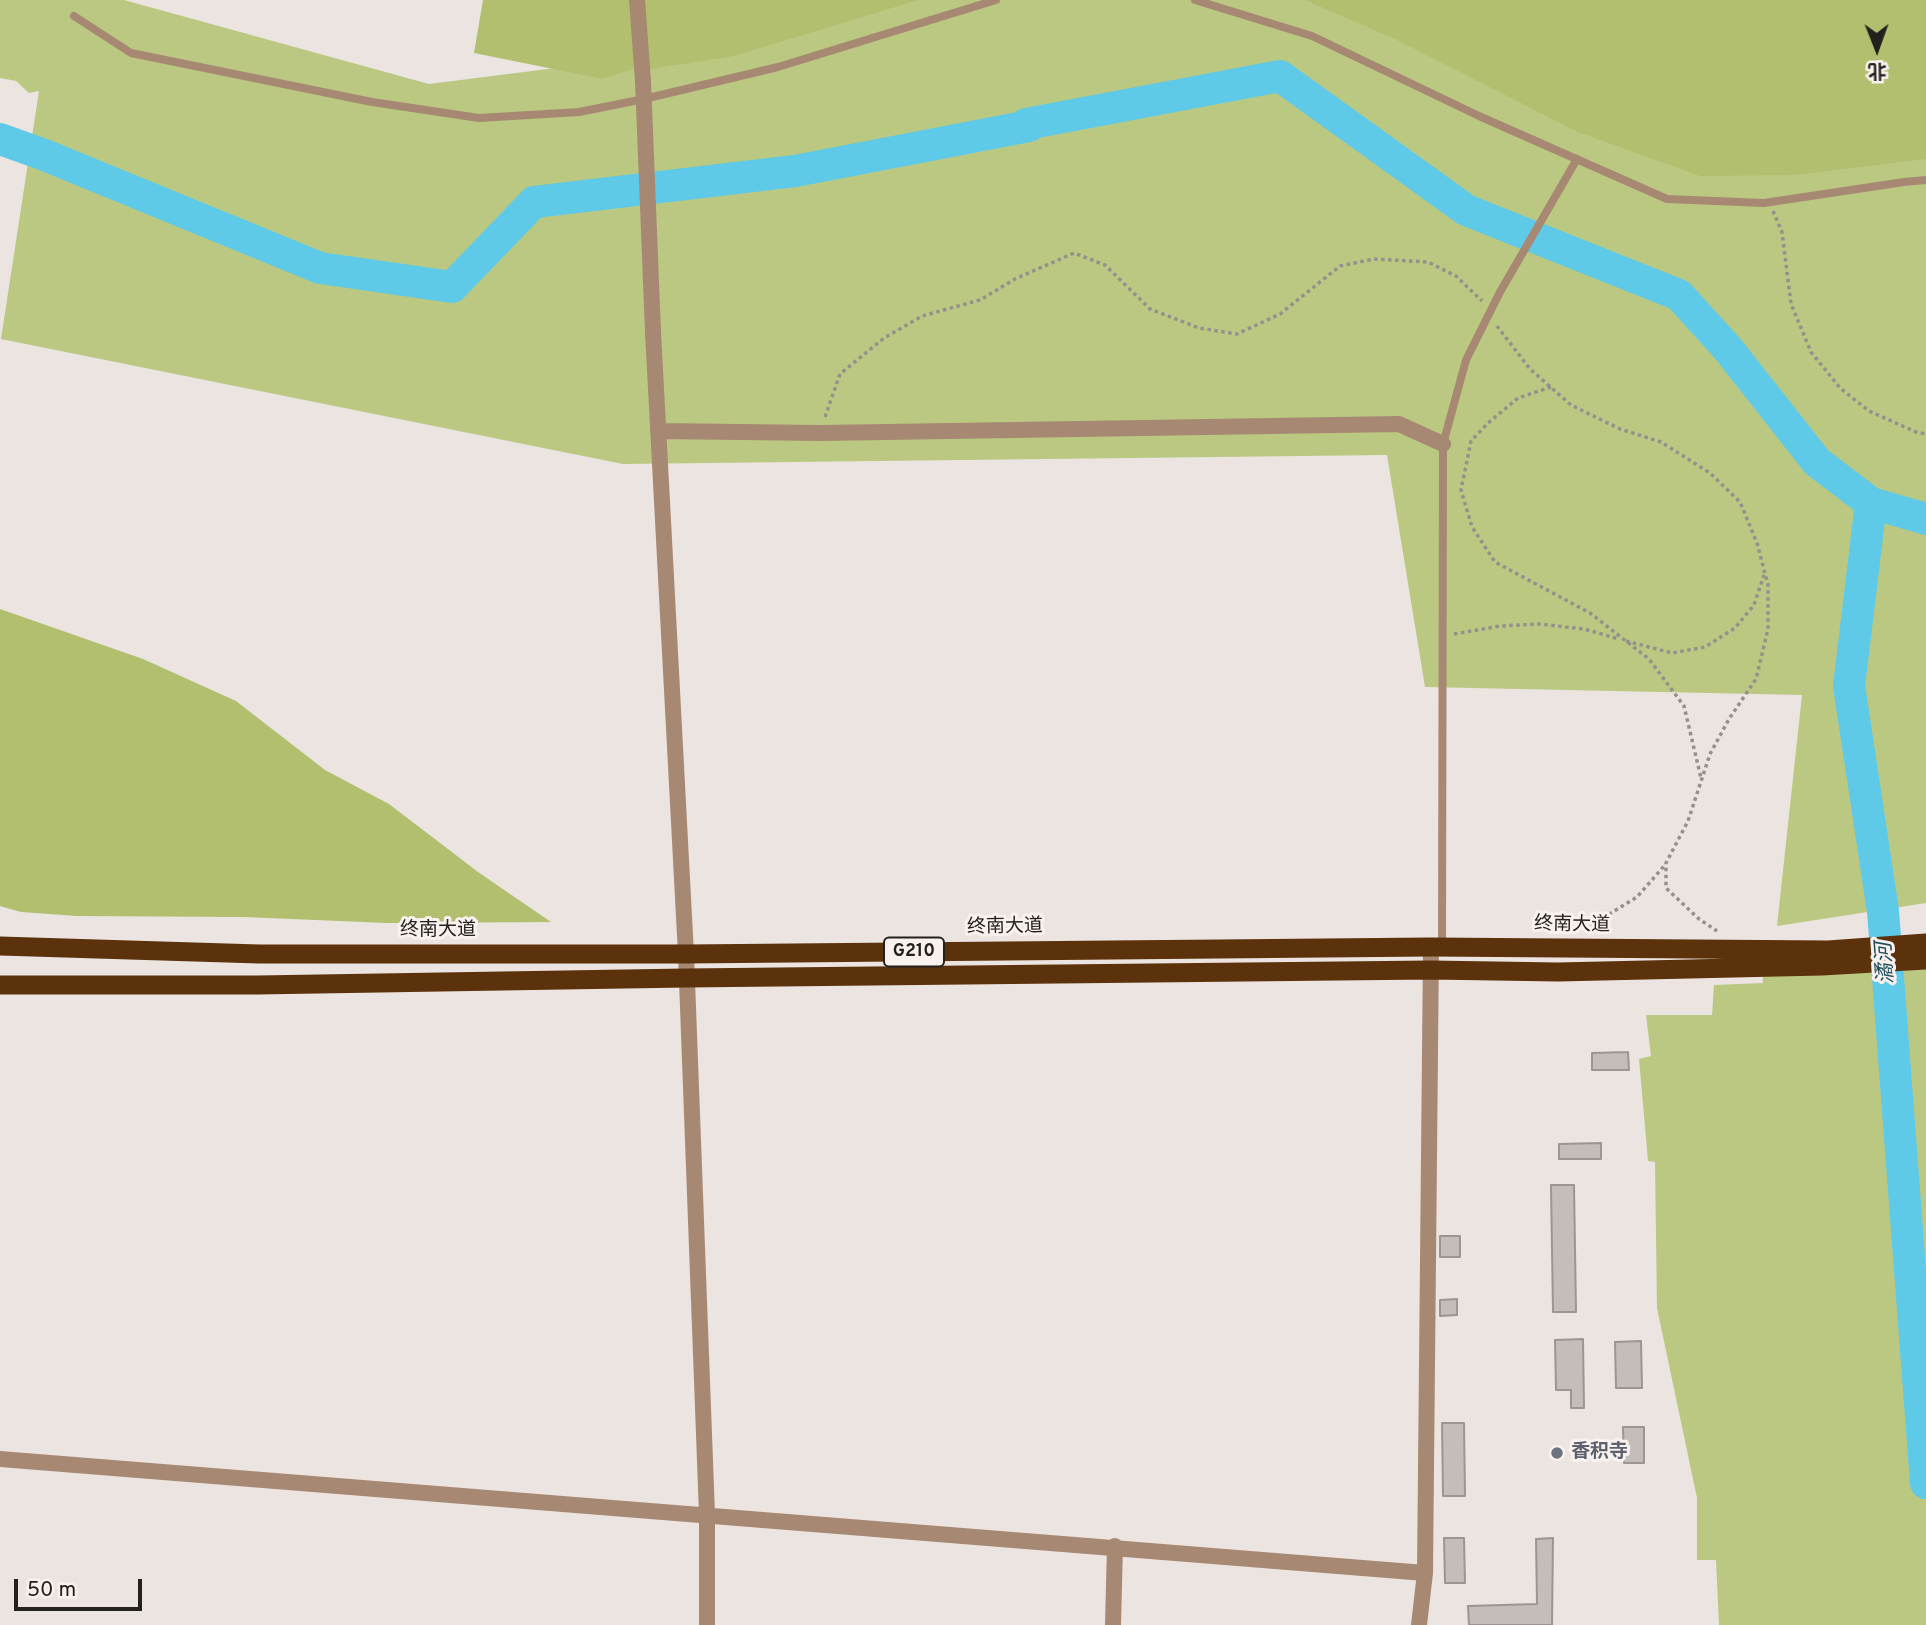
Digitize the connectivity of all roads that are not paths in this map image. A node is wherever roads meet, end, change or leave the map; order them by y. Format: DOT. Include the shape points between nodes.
graph roads {
  1 [pos="637,0"];
  2 [pos="996,0"];
  3 [pos="1195,0"];
  4 [pos="74,16"];
  5 [pos="644,99"];
  6 [pos="1577,159"];
  7 [pos="1926,180"];
  8 [pos="658,431"];
  9 [pos="1443,444"];
  10 [pos="1926,943"];
  11 [pos="0,946"];
  12 [pos="1436,947"];
  13 [pos="686,954"];
  14 [pos="1825,958"];
  15 [pos="1926,960"];
  16 [pos="1431,970"];
  17 [pos="687,978"];
  18 [pos="0,985"];
  19 [pos="0,1459"];
  20 [pos="707,1514"];
  21 [pos="1115,1546"];
  22 [pos="1424,1573"];
  23 [pos="707,1625"];
  24 [pos="1113,1625"];
  25 [pos="1419,1625"];
  1 -- 5 [label="street, bridge"];
  2 -- 5 [label="lane" via="778,67"];
  3 -- 6 [label="lane" via="1312,36"];
  4 -- 5 [label="lane" via="131,52 372,102 479,118 579,112"];
  5 -- 8 [label="street, bridge"];
  6 -- 7 [label="lane" via="1667,199 1769,202"];
  6 -- 9 [label="lane" via="1466,360"];
  8 -- 9 [label="street" via="821,433 1399,424"];
  8 -- 13 [label="street"];
  9 -- 12 [label="lane"];
  10 -- 14 [label="highway, 终南大道 / G210"];
  11 -- 13 [label="highway, 终南大道 / G210" via="259,954"];
  12 -- 13 [label="highway, 终南大道 / G210"];
  12 -- 14 [label="highway, 终南大道 / G210" via="1745,950"];
  12 -- 16 [label="street"];
  13 -- 17 [label="street"];
  14 -- 15 [label="highway, 终南大道 / G210"];
  14 -- 16 [label="highway, 终南大道 / G210" via="1558,972"];
  16 -- 17 [label="highway, 终南大道 / G210"];
  16 -- 22 [label="street"];
  17 -- 18 [label="highway, 终南大道 / G210"];
  17 -- 20 [label="street"];
  19 -- 20 [label="street"];
  20 -- 21 [label="street"];
  20 -- 23 [label="street"];
  21 -- 22 [label="street"];
  21 -- 24 [label="street"];
  22 -- 25 [label="street"];
}
